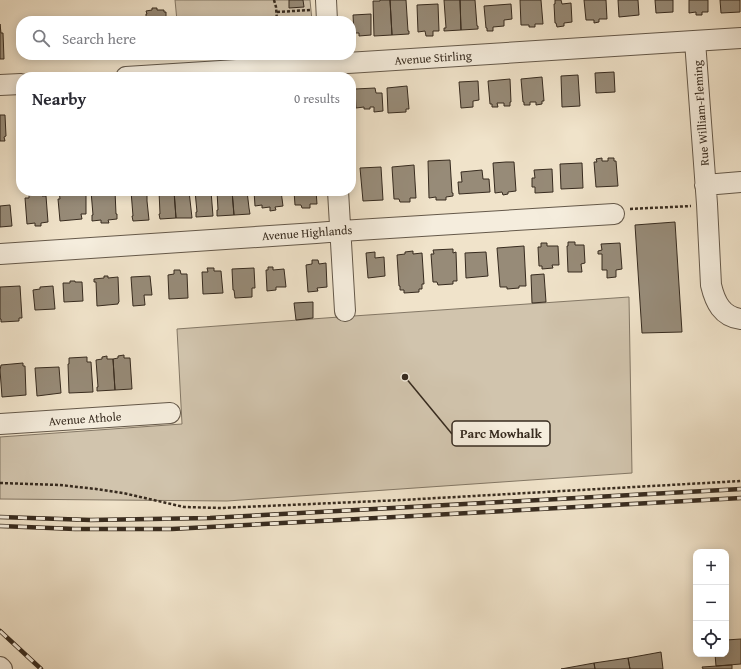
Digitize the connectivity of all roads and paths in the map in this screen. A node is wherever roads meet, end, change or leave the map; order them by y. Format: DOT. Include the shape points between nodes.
graph roads {
  1 [pos="274,0"];
  2 [pos="326,10"];
  3 [pos="276,12"];
  4 [pos="276,16"];
  5 [pos="741,38"];
  6 [pos="695,41"];
  7 [pos="330,65"];
  8 [pos="211,72"];
  9 [pos="16,84"];
  10 [pos="0,85"];
  11 [pos="741,182"];
  12 [pos="705,185"];
  13 [pos="338,196"];
  14 [pos="699,205"];
  15 [pos="620,212"];
  16 [pos="340,231"];
  17 [pos="0,254"];
  18 [pos="346,311"];
  19 [pos="741,319"];
  20 [pos="170,413"];
  21 [pos="0,424"];
  22 [pos="741,481"];
  23 [pos="0,483"];
  1 -- 3 [label="path"];
  2 -- 3 [label="path"];
  3 -- 4 [label="path"];
  5 -- 6 [label="street, Avenue Stirling"];
  6 -- 7 [label="street, Avenue Stirling"];
  6 -- 12 [label="street, Rue William-Fleming"];
  7 -- 8 [label="street, Avenue Stirling"];
  9 -- 10 [label="street"];
  11 -- 12 [label="street"];
  12 -- 19 [label="street, Rue William-Fleming" via="713,296 718,306 726,313"];
  13 -- 16 [label="street"];
  14 -- 15 [label="path"];
  15 -- 16 [label="street, Avenue Highlands"];
  16 -- 17 [label="street, Avenue Highlands"];
  16 -- 18 [label="street"];
  20 -- 21 [label="street, Avenue Athole"];
  22 -- 23 [label="path" via="220,508 184,507 96,489"];
}
